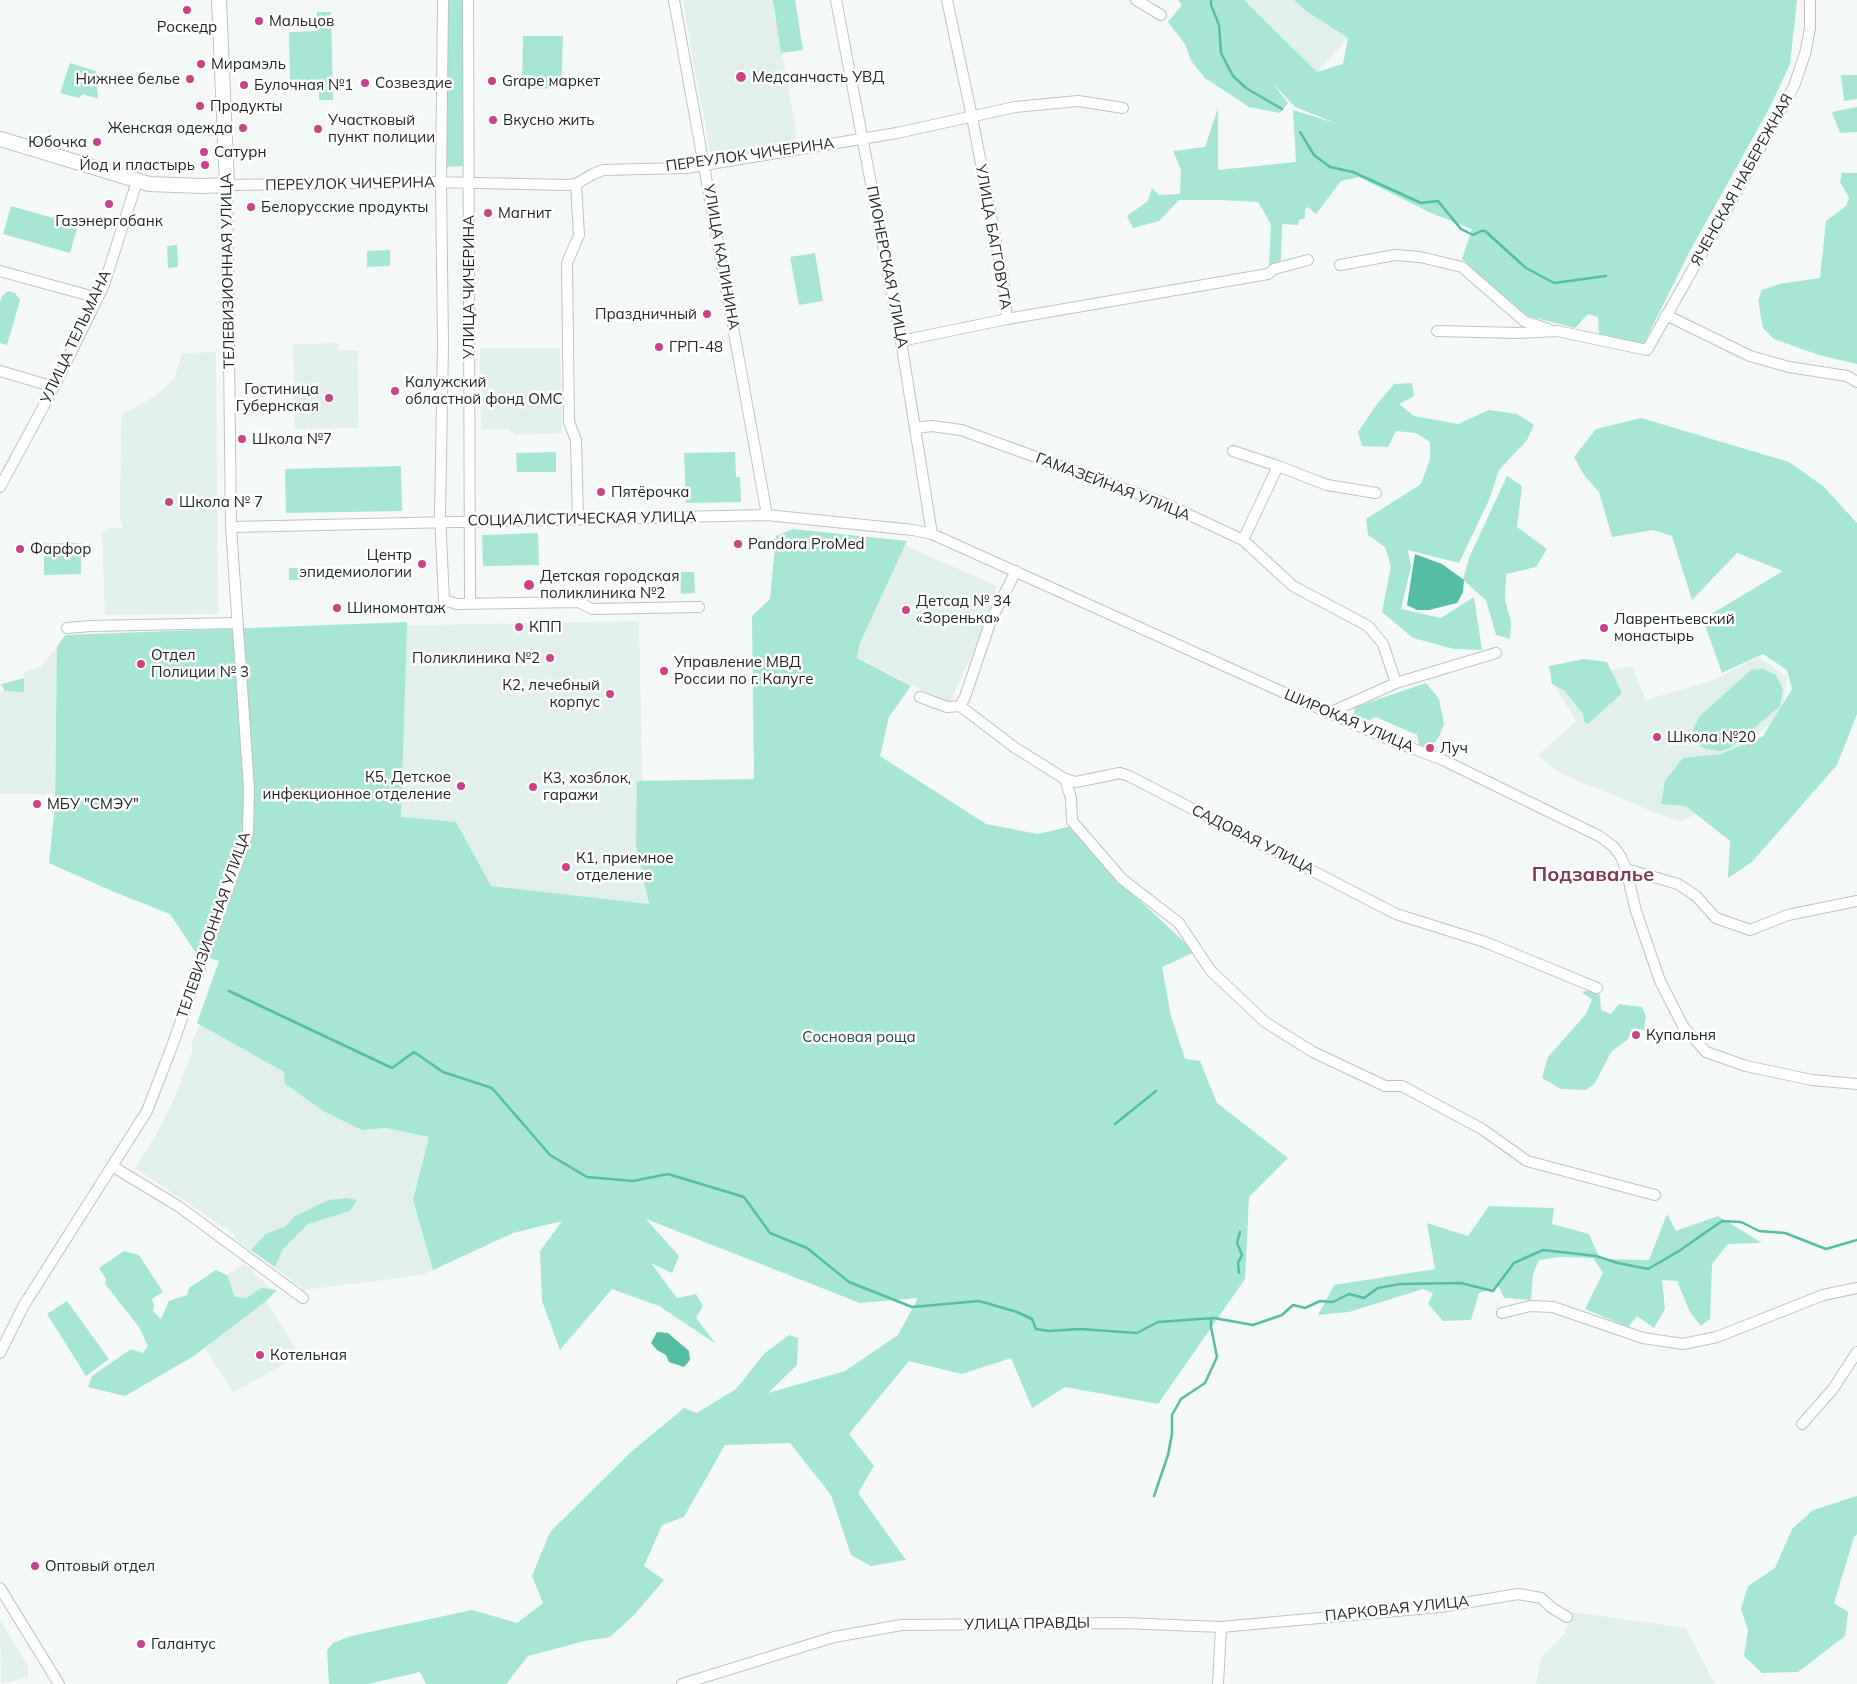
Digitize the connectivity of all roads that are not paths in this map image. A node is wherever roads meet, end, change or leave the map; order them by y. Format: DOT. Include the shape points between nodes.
graph roads {
  1 [pos="219,0"];
  2 [pos="443,0"];
  3 [pos="468,0"];
  4 [pos="674,0"];
  5 [pos="836,0"];
  6 [pos="947,0"];
  7 [pos="1136,0"];
  8 [pos="1810,0"];
  9 [pos="1161,15"];
  10 [pos="1123,108"];
  11 [pos="972,117"];
  12 [pos="863,138"];
  13 [pos="0,139"];
  14 [pos="704,165"];
  15 [pos="137,181"];
  16 [pos="441,182"];
  17 [pos="468,183"];
  18 [pos="576,184"];
  19 [pos="227,185"];
  20 [pos="1308,260"];
  21 [pos="1340,266"];
  22 [pos="0,271"];
  23 [pos="98,298"];
  24 [pos="1666,315"];
  25 [pos="1007,319"];
  26 [pos="1437,331"];
  27 [pos="1557,331"];
  28 [pos="902,341"];
  29 [pos="0,371"];
  30 [pos="1857,382"];
  31 [pos="54,387"];
  32 [pos="915,428"];
  33 [pos="1233,452"];
  34 [pos="1278,466"];
  35 [pos="0,487"];
  36 [pos="1376,493"];
  37 [pos="767,515"];
  38 [pos="578,520"];
  39 [pos="469,522"];
  40 [pos="440,523"];
  41 [pos="231,527"];
  42 [pos="932,534"];
  43 [pos="1243,540"];
  44 [pos="1016,571"];
  45 [pos="470,604"];
  46 [pos="699,607"];
  47 [pos="237,623"];
  48 [pos="68,628"];
  49 [pos="1496,653"];
  50 [pos="1396,683"];
  51 [pos="920,697"];
  52 [pos="960,706"];
  53 [pos="1328,713"];
  54 [pos="1065,779"];
  55 [pos="1626,869"];
  56 [pos="1857,901"];
  57 [pos="1597,988"];
  58 [pos="1857,1084"];
  59 [pos="112,1166"];
  60 [pos="1655,1195"];
  61 [pos="1857,1288"];
  62 [pos="303,1298"];
  63 [pos="1502,1313"];
  64 [pos="1857,1352"];
  65 [pos="0,1353"];
  66 [pos="1802,1424"];
  67 [pos="0,1588"];
  68 [pos="1567,1617"];
  69 [pos="1221,1627"];
  70 [pos="59,1684"];
  71 [pos="682,1684"];
  72 [pos="1218,1684"];
  1 -- 19 [label="main road, ТЕЛЕВИЗИОННАЯ УЛИЦА"];
  2 -- 16 [label="street, УЛИЦА ЧИЧЕРИНА"];
  3 -- 17 [label="street, УЛИЦА ЧИЧЕРИНА"];
  4 -- 14 [label="street, УЛИЦА КАЛИНИНА"];
  5 -- 12 [label="street, ПИОНЕРСКАЯ УЛИЦА"];
  6 -- 11 [label="street, УЛИЦА БАГГОВУТА"];
  7 -- 9 [label="street"];
  8 -- 24 [label="street, ЯЧЕНСКАЯ НАБЕРЕЖНАЯ" via="1810,28 1794,86"];
  10 -- 11 [label="street, ПЕРЕУЛОК ЧИЧЕРИНА" via="1078,100 1015,107"];
  11 -- 12 [label="street, ПЕРЕУЛОК ЧИЧЕРИНА"];
  11 -- 25 [label="street, УЛИЦА БАГГОВУТА" via="1003,278"];
  12 -- 14 [label="street, ПЕРЕУЛОК ЧИЧЕРИНА"];
  12 -- 28 [label="street, ПИОНЕРСКАЯ УЛИЦА"];
  13 -- 15 [label="main road"];
  14 -- 18 [label="street, ПЕРЕУЛОК ЧИЧЕРИНА" via="604,170"];
  14 -- 37 [label="street, УЛИЦА КАЛИНИНА"];
  15 -- 19 [label="main road" via="162,185"];
  15 -- 23 [label="street, УЛИЦА ТЕЛЬМАНА"];
  16 -- 17 [label="street, ПЕРЕУЛОК ЧИЧЕРИНА"];
  16 -- 19 [label="street, ПЕРЕУЛОК ЧИЧЕРИНА"];
  16 -- 40 [label="street, УЛИЦА ЧИЧЕРИНА"];
  17 -- 18 [label="street, ПЕРЕУЛОК ЧИЧЕРИНА"];
  17 -- 39 [label="street, УЛИЦА ЧИЧЕРИНА"];
  18 -- 38 [label="street" via="579,235 567,263 569,422 576,440"];
  19 -- 41 [label="street, ТЕЛЕВИЗИОННАЯ УЛИЦА"];
  20 -- 25 [label="street, УЛИЦА БАГГОВУТА" via="1268,274"];
  21 -- 27 [label="street" via="1395,255 1462,267 1524,321"];
  22 -- 23 [label="street"];
  23 -- 31 [label="street, УЛИЦА ТЕЛЬМАНА"];
  24 -- 27 [label="street, ЯЧЕНСКАЯ НАБЕРЕЖНАЯ" via="1647,350"];
  24 -- 30 [label="street" via="1750,356 1789,367 1848,376"];
  25 -- 28 [label="street"];
  26 -- 27 [label="street"];
  28 -- 32 [label="street, ПИОНЕРСКАЯ УЛИЦА"];
  29 -- 31 [label="street"];
  31 -- 35 [label="street, УЛИЦА ТЕЛЬМАНА"];
  32 -- 42 [label="street, ПИОНЕРСКАЯ УЛИЦА"];
  32 -- 43 [label="street, ГАМАЗЕЙНАЯ УЛИЦА" via="932,426 961,430 1166,504"];
  33 -- 34 [label="street"];
  34 -- 36 [label="street" via="1326,485"];
  34 -- 43 [label="street"];
  37 -- 38 [label="street, СОЦИАЛИСТИЧЕСКАЯ УЛИЦА"];
  37 -- 42 [label="street, СОЦИАЛИСТИЧЕСКАЯ УЛИЦА"];
  38 -- 39 [label="street, СОЦИАЛИСТИЧЕСКАЯ УЛИЦА"];
  39 -- 40 [label="street, СОЦИАЛИСТИЧЕСКАЯ УЛИЦА"];
  39 -- 45 [label="street, УЛИЦА ЧИЧЕРИНА"];
  40 -- 41 [label="street, СОЦИАЛИСТИЧЕСКАЯ УЛИЦА"];
  40 -- 45 [label="street, УЛИЦА ЧИЧЕРИНА" via="444,600"];
  41 -- 47 [label="street, ТЕЛЕВИЗИОННАЯ УЛИЦА"];
  42 -- 44 [label="street, ШИРОКАЯ УЛИЦА"];
  43 -- 50 [label="street, ГАМАЗЕЙНАЯ УЛИЦА" via="1293,586 1368,626 1383,644"];
  44 -- 52 [label="street" via="991,620"];
  44 -- 53 [label="street, ШИРОКАЯ УЛИЦА"];
  45 -- 46 [label="street" via="580,602 592,610"];
  47 -- 48 [label="street"];
  47 -- 59 [label="street, ТЕЛЕВИЗИОННАЯ УЛИЦА" via="248,834 147,1110"];
  49 -- 50 [label="street"];
  50 -- 53 [label="street"];
  51 -- 52 [label="street" via="947,707"];
  52 -- 54 [label="street" via="1014,747"];
  53 -- 55 [label="street, ШИРОКАЯ УЛИЦА" via="1443,760 1599,836 1614,847"];
  54 -- 57 [label="street, САДОВАЯ УЛИЦА" via="1076,782 1120,773 1129,776 1396,914 1485,942"];
  54 -- 60 [label="street" via="1071,798 1072,821 1122,879 1179,923 1211,971 1265,1022 1322,1056 1385,1086 1402,1086 1482,1129 1527,1161"];
  55 -- 56 [label="street" via="1678,884 1696,896 1716,918 1750,930 1788,915"];
  55 -- 58 [label="street, ШИРОКАЯ УЛИЦА" via="1636,911 1660,981 1683,1026 1706,1052 1746,1066 1812,1080"];
  59 -- 62 [label="street" via="178,1206"];
  59 -- 65 [label="street, ТЕЛЕВИЗИОННАЯ УЛИЦА" via="24,1305"];
  61 -- 63 [label="street" via="1823,1295 1718,1337 1684,1344 1643,1338 1552,1307 1530,1306"];
  64 -- 66 [label="street" via="1833,1389"];
  67 -- 70 [label="street"];
  68 -- 69 [label="street, ПАРКОВАЯ УЛИЦА" via="1541,1598 1518,1594 1440,1607"];
  69 -- 71 [label="street, УЛИЦА ПРАВДЫ" via="1123,1623 901,1625 834,1637"];
  69 -- 72 [label="street"];
}
